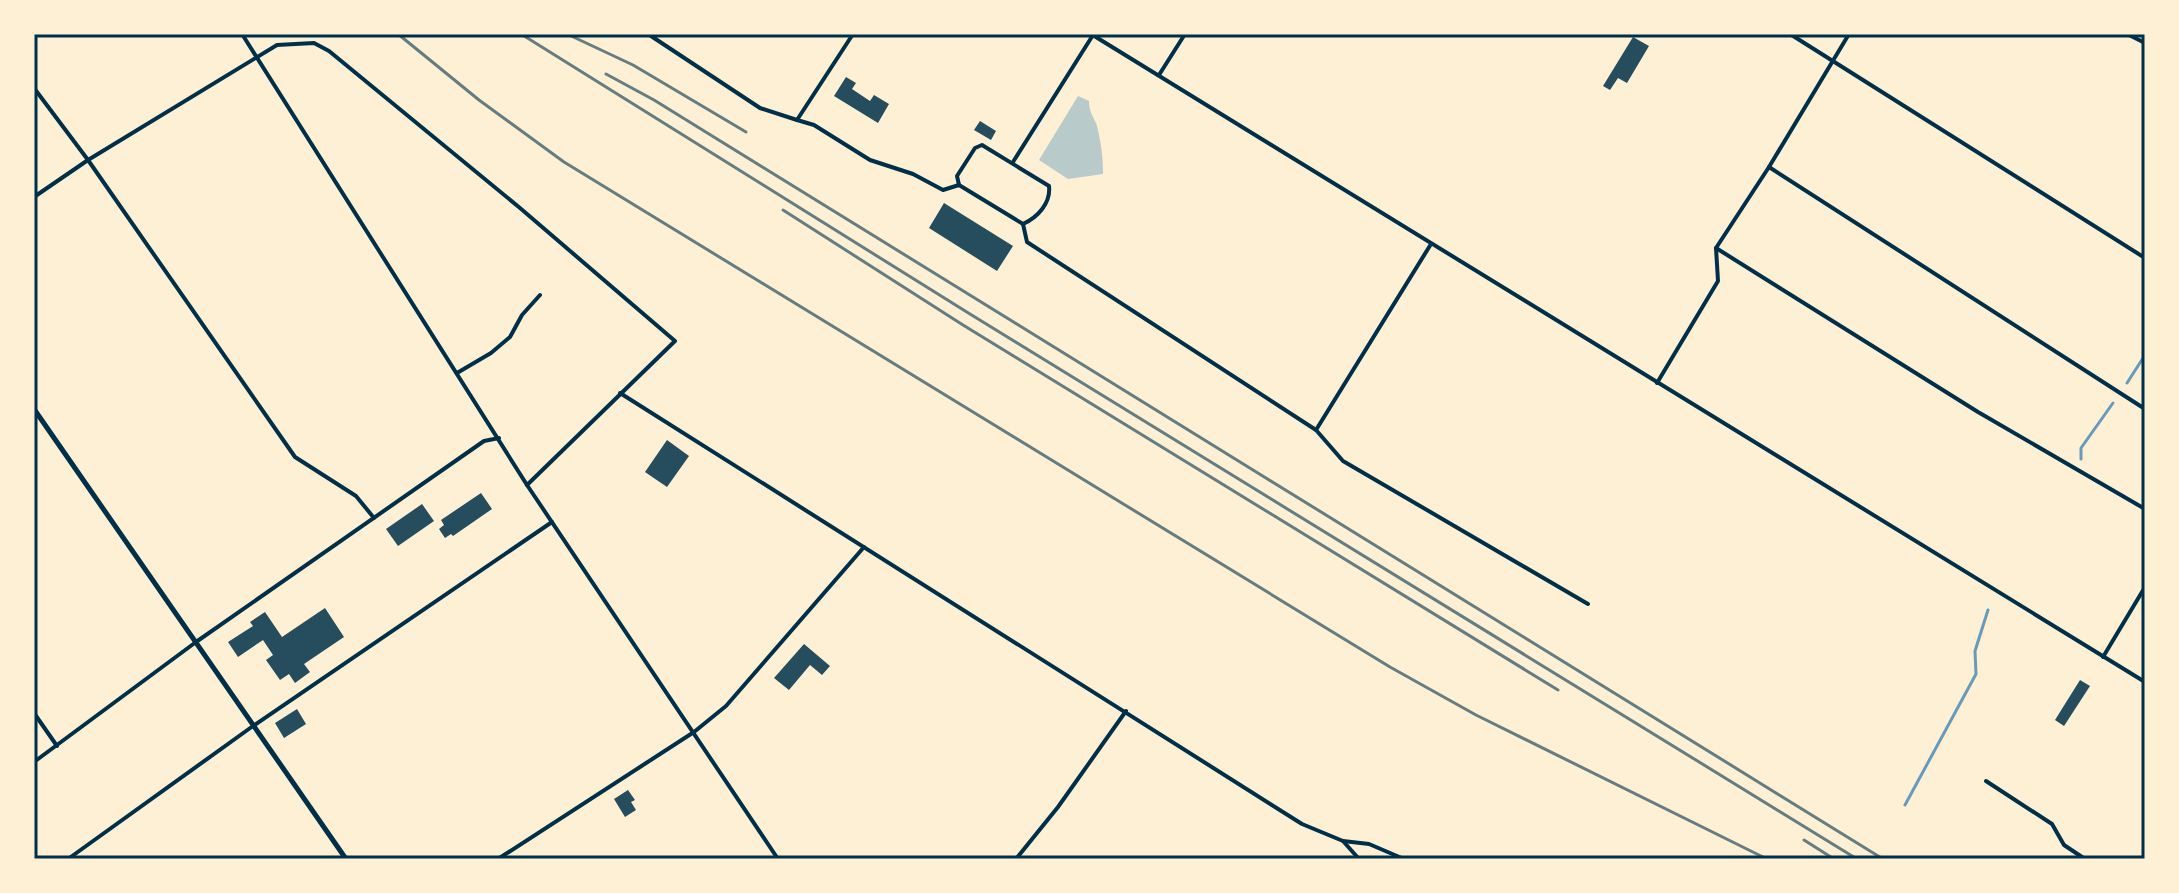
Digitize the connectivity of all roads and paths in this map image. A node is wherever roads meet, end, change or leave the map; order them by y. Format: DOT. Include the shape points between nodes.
graph roads {
  1 [pos="242,34"];
  2 [pos="648,34"];
  3 [pos="853,34"];
  4 [pos="1092,34"];
  5 [pos="1185,34"];
  6 [pos="1790,34"];
  7 [pos="1849,34"];
  8 [pos="2127,34"];
  9 [pos="2145,43"];
  10 [pos="258,57"];
  11 [pos="1832,60"];
  12 [pos="1159,75"];
  13 [pos="34,88"];
  14 [pos="797,120"];
  15 [pos="88,160"];
  16 [pos="1013,162"];
  17 [pos="1769,167"];
  18 [pos="959,185"];
  19 [pos="34,197"];
  20 [pos="1023,224"];
  21 [pos="1431,244"];
  22 [pos="1716,248"];
  23 [pos="2145,258"];
  24 [pos="540,295"];
  25 [pos="457,373"];
  26 [pos="1657,383"];
  27 [pos="620,393"];
  28 [pos="34,409"];
  29 [pos="2145,409"];
  30 [pos="1316,430"];
  31 [pos="499,438"];
  32 [pos="527,485"];
  33 [pos="2145,509"];
  34 [pos="374,518"];
  35 [pos="552,522"];
  36 [pos="864,547"];
  37 [pos="2145,587"];
  38 [pos="1588,604"];
  39 [pos="196,642"];
  40 [pos="2102,658"];
  41 [pos="2145,682"];
  42 [pos="1126,711"];
  43 [pos="34,713"];
  44 [pos="253,726"];
  45 [pos="694,732"];
  46 [pos="57,746"];
  47 [pos="34,762"];
  48 [pos="1986,781"];
  49 [pos="1343,841"];
  50 [pos="68,859"];
  51 [pos="346,859"];
  52 [pos="498,859"];
  53 [pos="778,859"];
  54 [pos="1016,859"];
  55 [pos="1359,859"];
  56 [pos="1404,859"];
  57 [pos="2085,859"];
  1 -- 10 [label="street"];
  2 -- 14 [label="street" via="760,108"];
  3 -- 14 [label="street"];
  4 -- 12 [label="street"];
  4 -- 16 [label="street"];
  5 -- 12 [label="street"];
  6 -- 11 [label="street"];
  7 -- 11 [label="street"];
  8 -- 9 [label="street"];
  10 -- 15 [label="street"];
  10 -- 25 [label="street"];
  10 -- 27 [label="street" via="295,42 329,51 675,341"];
  11 -- 17 [label="street"];
  11 -- 23 [label="street"];
  12 -- 21 [label="street"];
  13 -- 15 [label="street"];
  14 -- 18 [label="street" via="870,160 943,190"];
  15 -- 19 [label="street"];
  15 -- 34 [label="street" via="295,457 356,496"];
  16 -- 18 [label="street" via="982,145 957,176"];
  16 -- 20 [label="street" via="1049,186 1050,195 1036,218"];
  17 -- 22 [label="street"];
  17 -- 29 [label="street"];
  18 -- 20 [label="street"];
  20 -- 30 [label="street" via="1027,242"];
  21 -- 26 [label="street"];
  21 -- 30 [label="street"];
  22 -- 26 [label="street" via="1718,281"];
  22 -- 33 [label="street"];
  24 -- 25 [label="street" via="510,337"];
  25 -- 31 [label="street"];
  26 -- 40 [label="street"];
  27 -- 32 [label="street"];
  27 -- 36 [label="street"];
  28 -- 39 [label="main road"];
  30 -- 38 [label="street" via="1343,461"];
  31 -- 32 [label="street"];
  31 -- 34 [label="street" via="484,441"];
  32 -- 35 [label="street"];
  34 -- 39 [label="street"];
  35 -- 44 [label="street"];
  35 -- 45 [label="street"];
  36 -- 42 [label="street"];
  36 -- 45 [label="street" via="726,706"];
  37 -- 40 [label="street"];
  39 -- 44 [label="main road"];
  39 -- 46 [label="street"];
  40 -- 41 [label="street"];
  42 -- 49 [label="street" via="1302,824"];
  42 -- 54 [label="street"];
  43 -- 46 [label="street"];
  44 -- 50 [label="street"];
  44 -- 51 [label="main road"];
  45 -- 52 [label="street"];
  45 -- 53 [label="street"];
  46 -- 47 [label="street"];
  48 -- 57 [label="street" via="2052,824 2064,845"];
  49 -- 55 [label="street"];
  49 -- 56 [label="street" via="1369,844"];
}
